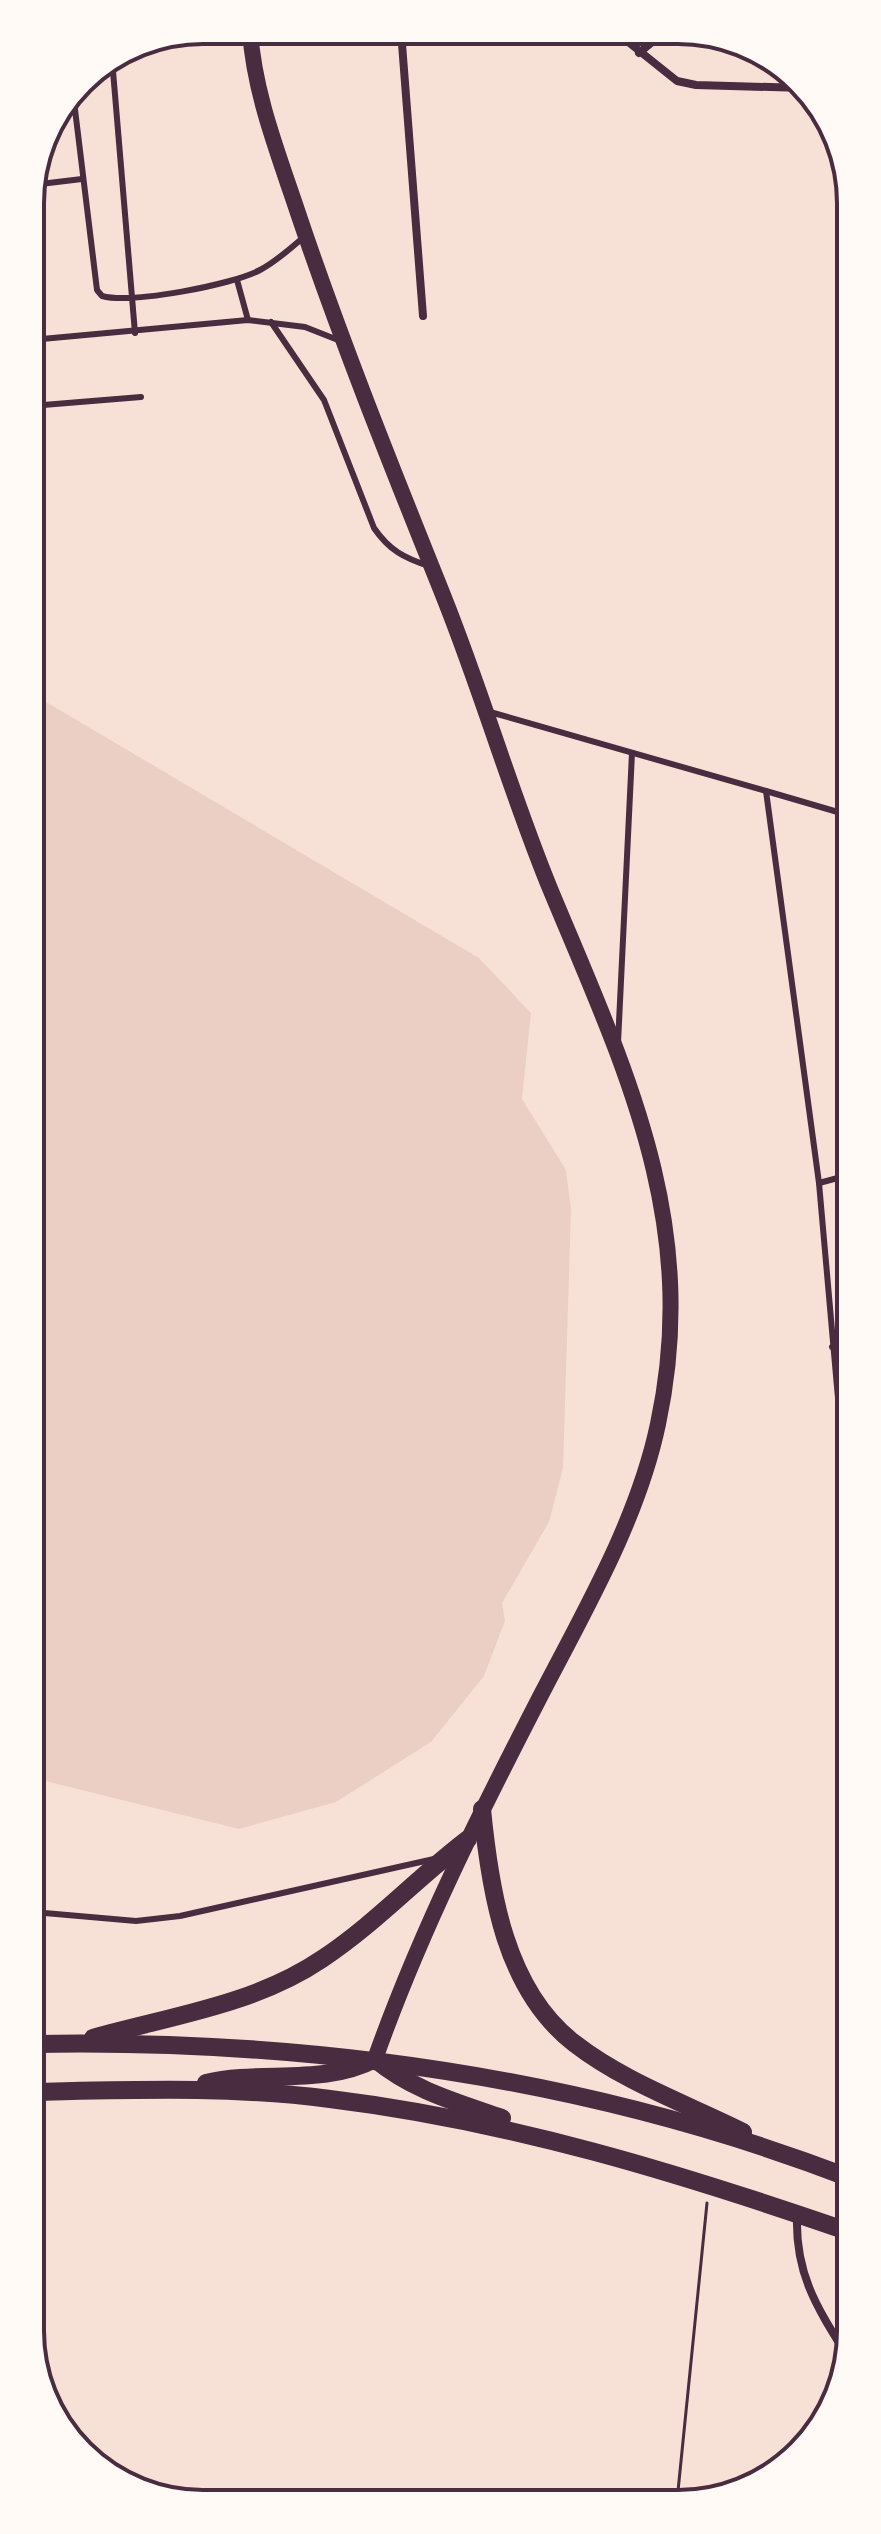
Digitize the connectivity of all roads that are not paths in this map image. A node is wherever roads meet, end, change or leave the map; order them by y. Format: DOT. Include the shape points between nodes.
graph roads {
  1 [pos="252,44"];
  2 [pos="402,44"];
  3 [pos="629,44"];
  4 [pos="650,44"];
  5 [pos="639,53"];
  6 [pos="113,72"];
  7 [pos="788,88"];
  8 [pos="75,109"];
  9 [pos="82,179"];
  10 [pos="45,183"];
  11 [pos="306,235"];
  12 [pos="237,280"];
  13 [pos="133,297"];
  14 [pos="423,316"];
  15 [pos="248,320"];
  16 [pos="271,321"];
  17 [pos="135,333"];
  18 [pos="44,339"];
  19 [pos="342,341"];
  20 [pos="141,397"];
  21 [pos="44,405"];
  22 [pos="432,567"];
  23 [pos="486,711"];
  24 [pos="632,753"];
  25 [pos="766,791"];
  26 [pos="837,812"];
  27 [pos="618,1046"];
  28 [pos="837,1178"];
  29 [pos="819,1183"];
  30 [pos="837,1346"];
  31 [pos="832,1347"];
  32 [pos="837,1399"];
  33 [pos="482,1809"];
  34 [pos="468,1839"];
  35 [pos="445,1856"];
  36 [pos="44,1913"];
  37 [pos="44,2044"];
  38 [pos="71,2044"];
  39 [pos="375,2059"];
  40 [pos="180,2089"];
  41 [pos="44,2092"];
  42 [pos="560,2140"];
  43 [pos="785,2153"];
  44 [pos="837,2173"];
  45 [pos="797,2214"];
  46 [pos="837,2228"];
  47 [pos="837,2339"];
  1 -- 11 [label="main road" via="260,97"];
  2 -- 14 [label="street"];
  3 -- 5 [label="street"];
  4 -- 5 [label="street"];
  5 -- 7 [label="street" via="677,81"];
  6 -- 13 [label="lane"];
  8 -- 9 [label="lane"];
  9 -- 10 [label="lane"];
  9 -- 13 [label="lane" via="97,290 112,298"];
  11 -- 12 [label="lane" via="270,264"];
  11 -- 19 [label="main road"];
  12 -- 13 [label="lane"];
  12 -- 15 [label="lane"];
  13 -- 17 [label="lane"];
  15 -- 16 [label="lane"];
  15 -- 17 [label="lane"];
  16 -- 19 [label="lane"];
  16 -- 22 [label="lane" via="324,400 374,528 404,558"];
  17 -- 18 [label="lane"];
  19 -- 22 [label="main road"];
  20 -- 21 [label="lane"];
  22 -- 23 [label="main road"];
  23 -- 24 [label="lane"];
  23 -- 27 [label="main road" via="548,885"];
  24 -- 25 [label="lane"];
  24 -- 27 [label="lane"];
  25 -- 26 [label="lane"];
  25 -- 29 [label="lane"];
  27 -- 33 [label="main road" via="645,1132 668,1238 669,1356 658,1425 646,1469 596,1587"];
  28 -- 29 [label="lane"];
  29 -- 31 [label="lane"];
  30 -- 31 [label="lane"];
  31 -- 32 [label="lane"];
  33 -- 34 [label="main road"];
  33 -- 43 [label="main road" via="486,1854 509,1948 542,2011 573,2042 616,2070"];
  34 -- 35 [label="main road"];
  34 -- 39 [label="main road" via="400,1987"];
  35 -- 36 [label="lane" via="180,1916 136,1921"];
  35 -- 38 [label="main road" via="366,1928 278,1983 238,2000"];
  37 -- 38 [label="main road"];
  38 -- 39 [label="main road" via="170,2044"];
  39 -- 40 [label="main road" via="335,2074 247,2076"];
  39 -- 42 [label="main road" via="417,2088"];
  39 -- 43 [label="main road" via="607,2102"];
  40 -- 41 [label="main road"];
  40 -- 42 [label="main road" via="327,2098"];
  42 -- 45 [label="main road"];
  43 -- 44 [label="main road"];
  45 -- 46 [label="main road"];
  45 -- 47 [label="street" via="801,2271"];
}
